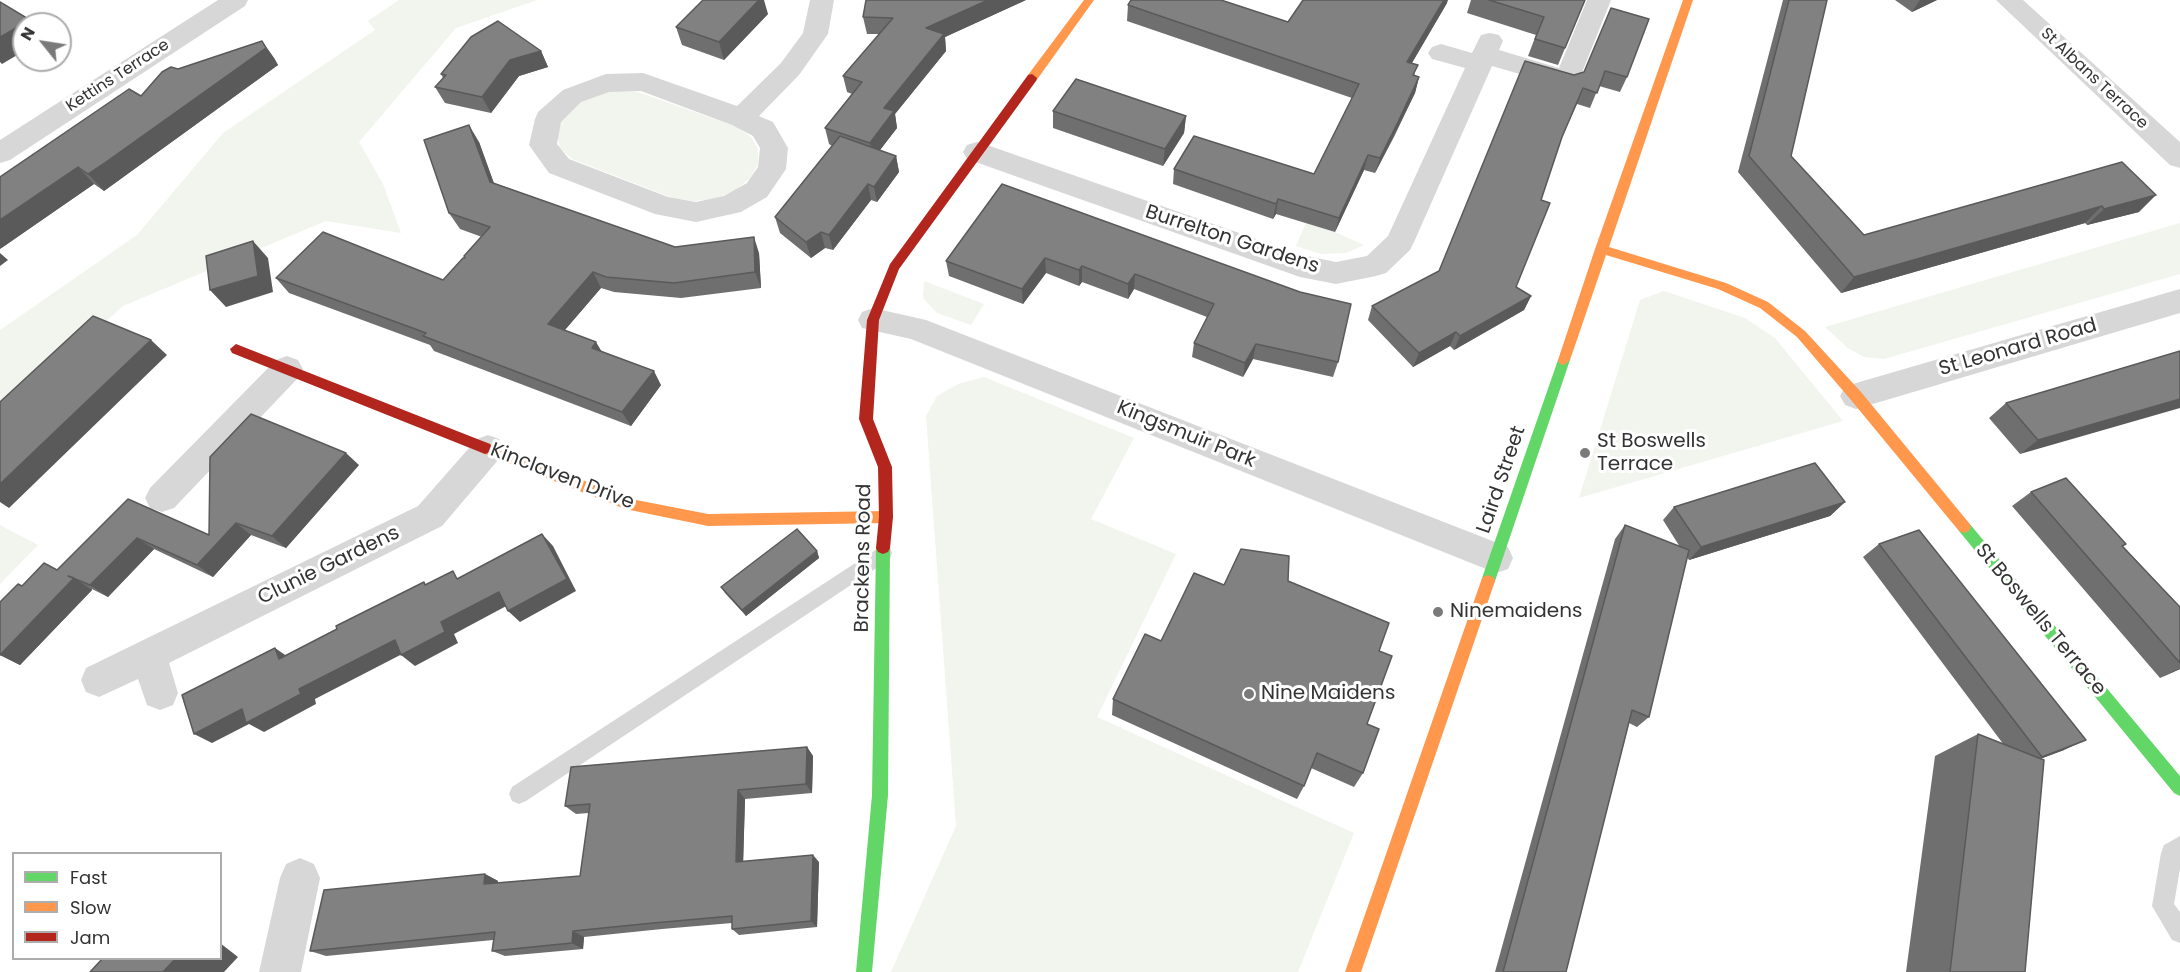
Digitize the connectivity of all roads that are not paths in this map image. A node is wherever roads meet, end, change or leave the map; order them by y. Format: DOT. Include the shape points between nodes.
graph roads {
  1 [pos="236,0"];
  2 [pos="822,0"];
  3 [pos="1089,0"];
  4 [pos="1599,0"];
  5 [pos="1688,0"];
  6 [pos="2008,0"];
  7 [pos="1441,53"];
  8 [pos="1485,53"];
  9 [pos="741,118"];
  10 [pos="977,152"];
  11 [pos="0,153"];
  12 [pos="2180,158"];
  13 [pos="1601,249"];
  14 [pos="2180,301"];
  15 [pos="873,320"];
  16 [pos="236,349"];
  17 [pos="287,369"];
  18 [pos="1856,396"];
  19 [pos="488,449"];
  20 [pos="162,498"];
  21 [pos="886,517"];
  22 [pos="883,553"];
  23 [pos="1496,558"];
  24 [pos="149,655"];
  25 [pos="99,680"];
  26 [pos="160,693"];
  27 [pos="2175,775"];
  28 [pos="519,794"];
  29 [pos="2180,847"];
  30 [pos="300,878"];
  31 [pos="2180,932"];
  32 [pos="280,972"];
  33 [pos="864,972"];
  34 [pos="1353,972"];
  1 -- 11 [label="street, Kettins Terrace"];
  2 -- 9 [label="street" via="815,34 790,69"];
  3 -- 10 [label="street, Brackens Road"];
  4 -- 8 [label="street" via="1568,79"];
  5 -- 13 [label="street, Laird Street"];
  6 -- 12 [label="street, St Albans Terrace"];
  7 -- 8 [label="street"];
  8 -- 10 [label="street, Burrelton Gardens" via="1400,242 1376,265 1336,273 1300,266"];
  9 -- 9 [label="street" via="643,82 606,83 572,96 548,119 543,145 559,166 665,207 696,212 731,205 757,190 772,169 774,148 763,129"];
  10 -- 15 [label="street, Brackens Road" via="894,267"];
  13 -- 18 [label="street, St Boswells Terrace" via="1722,286 1764,305 1801,334"];
  13 -- 23 [label="street, Laird Street"];
  14 -- 18 [label="street, St Leonard Road"];
  15 -- 21 [label="street, Brackens Road" via="866,419 885,467"];
  15 -- 23 [label="street, Kingsmuir Park" via="915,328"];
  16 -- 17 [label="street, Kinclaven Drive"];
  17 -- 19 [label="street, Kinclaven Drive"];
  17 -- 20 [label="street"];
  18 -- 27 [label="street, St Boswells Terrace"];
  19 -- 21 [label="street, Kinclaven Drive" via="630,505 708,520"];
  19 -- 24 [label="street, Clunie Gardens" via="430,516"];
  21 -- 22 [label="street, Brackens Road"];
  22 -- 28 [label="lane"];
  22 -- 33 [label="street, Brackens Road" via="880,795"];
  23 -- 34 [label="street, Laird Street"];
  24 -- 25 [label="street, Clunie Gardens"];
  24 -- 26 [label="street"];
  29 -- 31 [label="lane" via="2172,853 2163,906"];
  30 -- 32 [label="street"];
}
